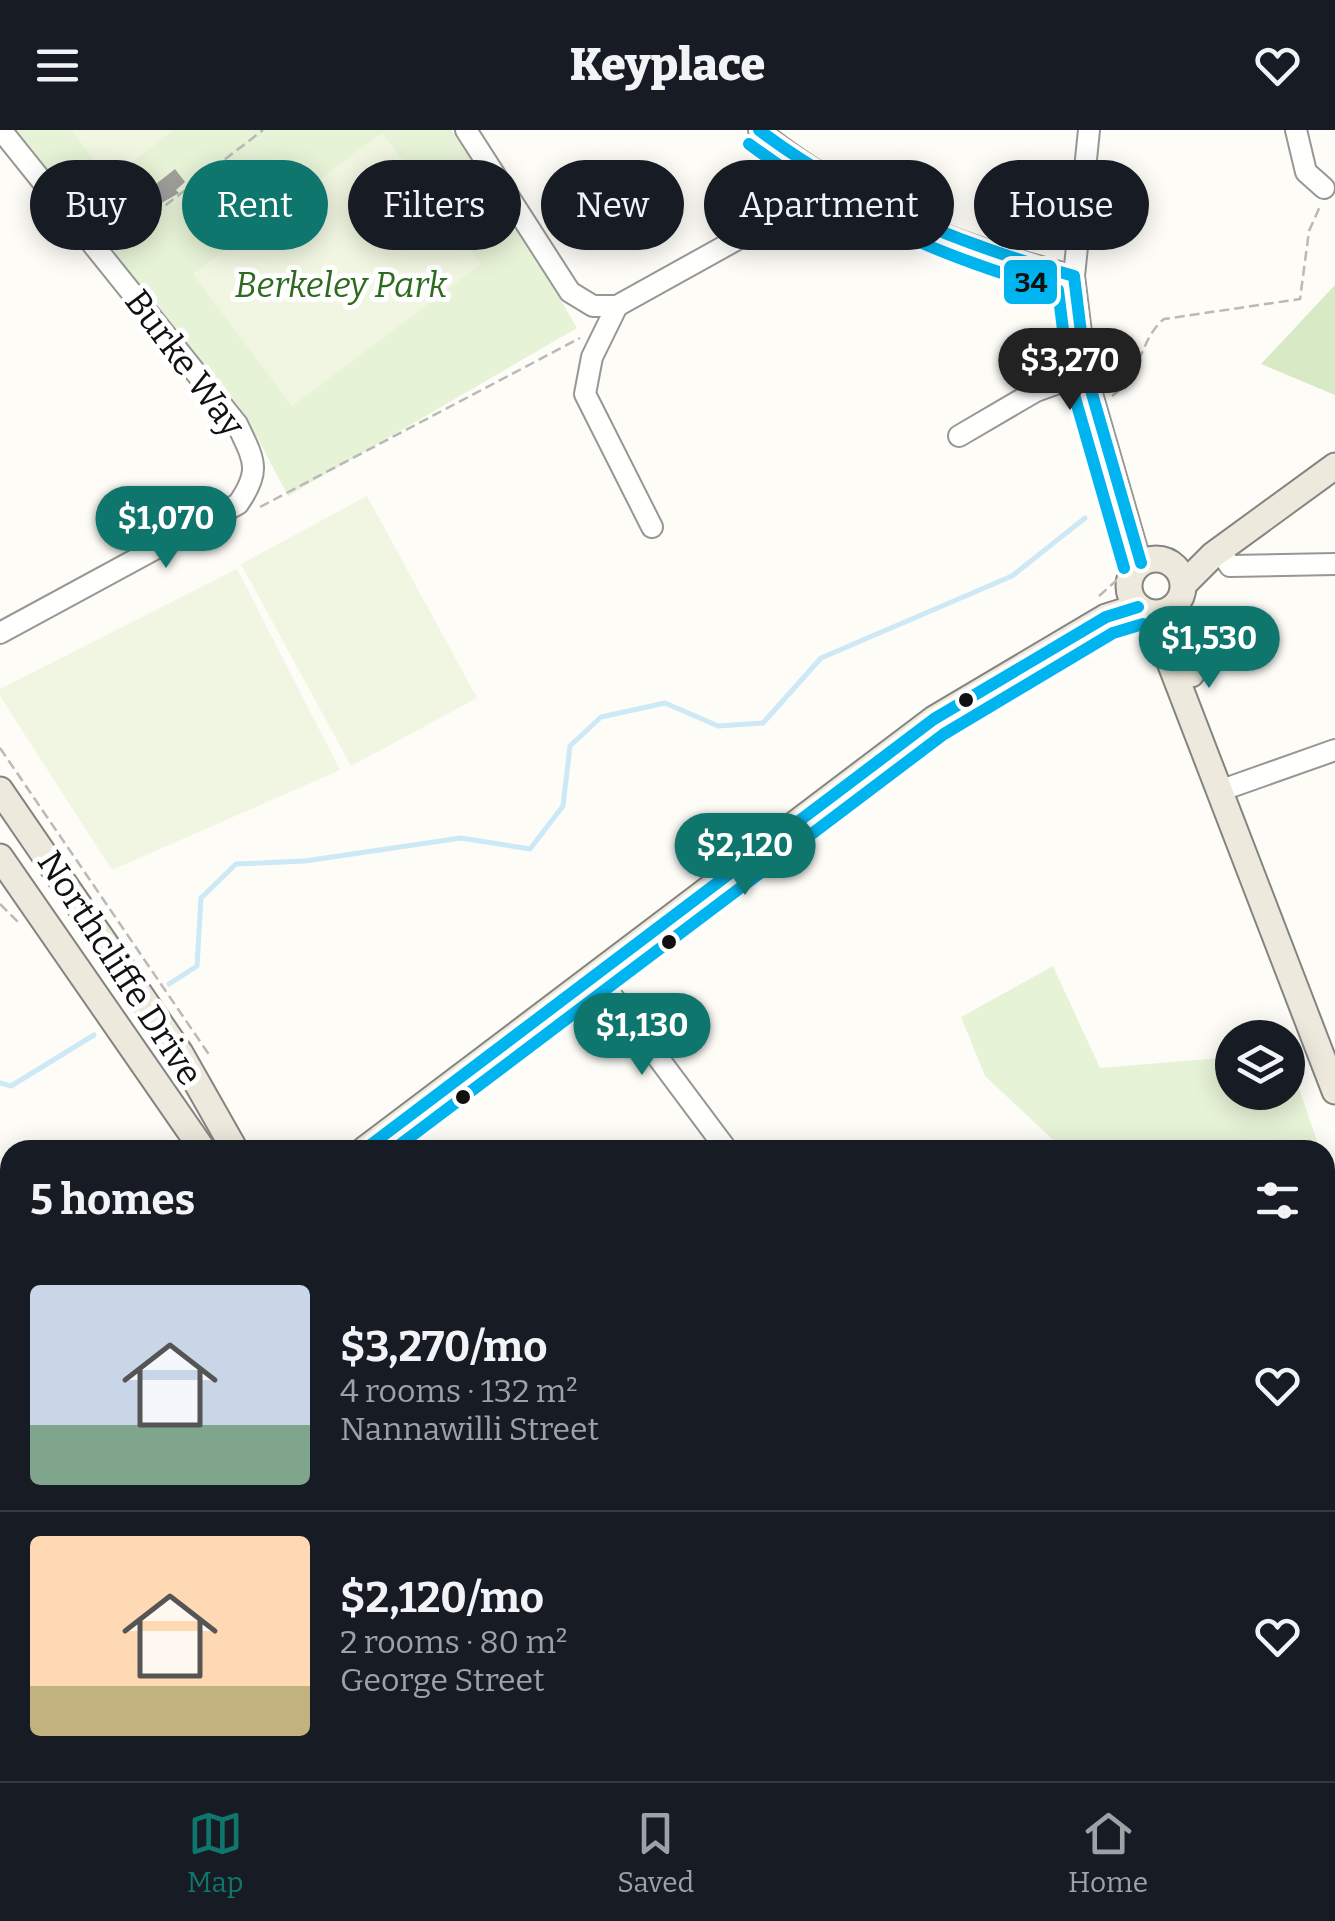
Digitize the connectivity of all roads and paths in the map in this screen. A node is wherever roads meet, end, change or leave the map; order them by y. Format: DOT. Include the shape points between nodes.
graph roads {
  1 [pos="1,130"];
  2 [pos="262,130"];
  3 [pos="466,130"];
  4 [pos="759,130"];
  5 [pos="1090,130"];
  6 [pos="1296,130"];
  7 [pos="802,160"];
  8 [pos="1324,188"];
  9 [pos="954,242"];
  10 [pos="724,250"];
  11 [pos="102,253"];
  12 [pos="1074,276"];
  13 [pos="614,314"];
  14 [pos="1086,373"];
  15 [pos="1093,404"];
  16 [pos="959,436"];
  17 [pos="1335,466"];
  18 [pos="249,513"];
  19 [pos="652,527"];
  20 [pos="1216,553"];
  21 [pos="1335,564"];
  22 [pos="1152,583"];
  23 [pos="1103,606"];
  24 [pos="0,633"];
  25 [pos="0,748"];
  26 [pos="1335,750"];
  27 [pos="0,790"];
  28 [pos="1222,790"];
  29 [pos="0,857"];
  30 [pos="597,976"];
  31 [pos="210,1056"];
  32 [pos="1334,1086"];
  33 [pos="196,1140"];
  34 [pos="229,1140"];
  35 [pos="377,1140"];
  36 [pos="720,1140"];
  1 -- 11 [label="street, Burke Way"];
  2 -- 11 [label="path"];
  3 -- 13 [label="street" via="570,292"];
  4 -- 7 [label="street"];
  5 -- 12 [label="street"];
  6 -- 8 [label="street" via="1306,172"];
  8 -- 15 [label="path" via="1309,231 1300,300 1164,319 1134,374 1116,394"];
  9 -- 12 [label="street"];
  10 -- 13 [label="street"];
  11 -- 24 [label="street, Burke Way" via="238,424 253,458 254,480 238,504"];
  12 -- 14 [label="street"];
  13 -- 18 [label="path"];
  13 -- 19 [label="street" via="592,356 585,394"];
  14 -- 15 [label="street"];
  14 -- 16 [label="street" via="1036,392"];
  15 -- 22 [label="street"];
  17 -- 20 [label="main road"];
  20 -- 21 [label="street" via="1230,566"];
  20 -- 22 [label="main road"];
  22 -- 23 [label="main road"];
  22 -- 23 [label="path" via="1117,580"];
  22 -- 28 [label="main road" via="1176,627"];
  23 -- 30 [label="main road" via="934,719"];
  25 -- 31 [label="path"];
  26 -- 28 [label="street"];
  27 -- 34 [label="main road, Northcliffe Drive" via="180,1053"];
  28 -- 32 [label="main road"];
  29 -- 33 [label="main road, Northcliffe Drive"];
  30 -- 35 [label="main road"];
  30 -- 36 [label="street"];
}
